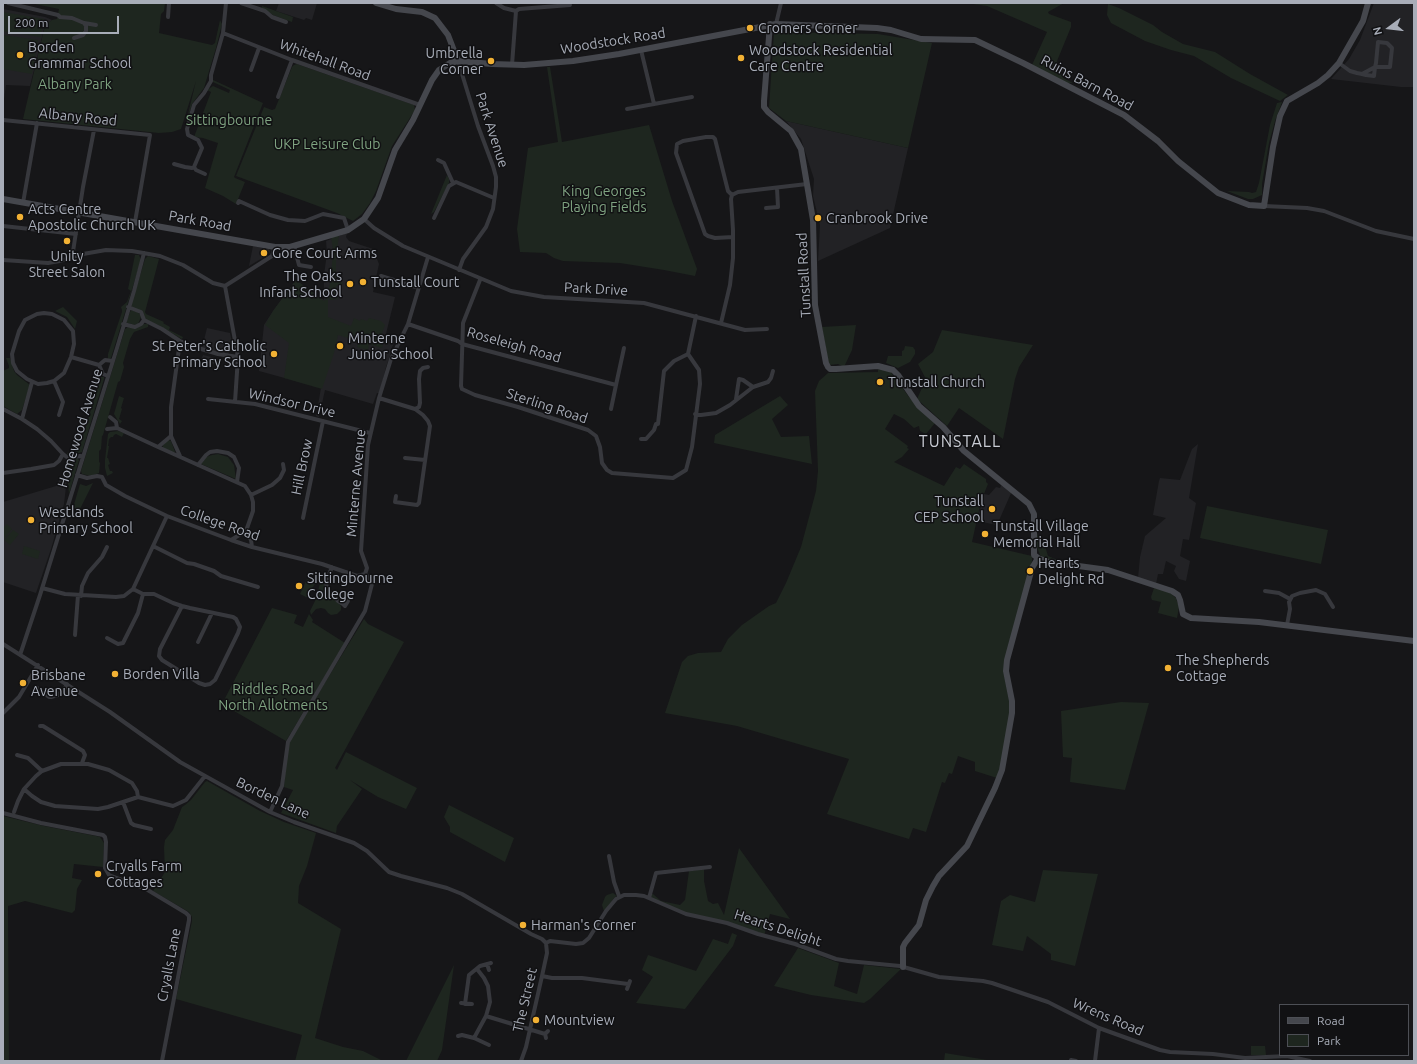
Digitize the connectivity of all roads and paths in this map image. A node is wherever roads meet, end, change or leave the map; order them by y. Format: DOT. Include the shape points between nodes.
graph roads {
  1 [pos="8,3"];
  2 [pos="169,3"];
  3 [pos="226,3"];
  4 [pos="241,3"];
  5 [pos="376,3"];
  6 [pos="496,3"];
  7 [pos="781,3"];
  8 [pos="1368,3"];
  9 [pos="254,5"];
  10 [pos="572,6"];
  11 [pos="516,11"];
  12 [pos="168,18"];
  13 [pos="286,22"];
  14 [pos="84,23"];
  15 [pos="773,24"];
  16 [pos="96,25"];
  17 [pos="223,33"];
  18 [pos="74,38"];
  19 [pos="259,48"];
  20 [pos="641,50"];
  21 [pos="292,60"];
  22 [pos="458,61"];
  23 [pos="1339,63"];
  24 [pos="512,65"];
  25 [pos="1375,67"];
  26 [pos="252,70"];
  27 [pos="1362,74"];
  28 [pos="278,97"];
  29 [pos="692,97"];
  30 [pos="654,104"];
  31 [pos="420,105"];
  32 [pos="627,109"];
  33 [pos="3,120"];
  34 [pos="37,123"];
  35 [pos="94,130"];
  36 [pos="438,160"];
  37 [pos="174,164"];
  38 [pos="194,166"];
  39 [pos="205,174"];
  40 [pos="453,183"];
  41 [pos="806,184"];
  42 [pos="777,188"];
  43 [pos="732,195"];
  44 [pos="494,198"];
  45 [pos="3,199"];
  46 [pos="23,203"];
  47 [pos="238,203"];
  48 [pos="1264,206"];
  49 [pos="766,208"];
  50 [pos="79,213"];
  51 [pos="434,218"];
  52 [pos="364,219"];
  53 [pos="135,222"];
  54 [pos="3,226"];
  55 [pos="348,230"];
  56 [pos="76,234"];
  57 [pos="733,237"];
  58 [pos="1414,239"];
  59 [pos="294,246"];
  60 [pos="275,247"];
  61 [pos="144,253"];
  62 [pos="428,257"];
  63 [pos="72,258"];
  64 [pos="3,260"];
  65 [pos="311,267"];
  66 [pos="459,270"];
  67 [pos="381,276"];
  68 [pos="480,280"];
  69 [pos="225,286"];
  70 [pos="419,288"];
  71 [pos="128,307"];
  72 [pos="696,316"];
  73 [pos="144,320"];
  74 [pos="721,323"];
  75 [pos="123,324"];
  76 [pos="408,324"];
  77 [pos="768,329"];
  78 [pos="180,341"];
  79 [pos="462,344"];
  80 [pos="624,348"];
  81 [pos="688,354"];
  82 [pos="72,357"];
  83 [pos="238,357"];
  84 [pos="113,361"];
  85 [pos="99,365"];
  86 [pos="428,367"];
  87 [pos="773,371"];
  88 [pos="108,376"];
  89 [pos="54,381"];
  90 [pos="32,382"];
  91 [pos="616,385"];
  92 [pos="753,388"];
  93 [pos="379,398"];
  94 [pos="208,399"];
  95 [pos="736,399"];
  96 [pos="235,402"];
  97 [pos="3,409"];
  98 [pos="415,409"];
  99 [pos="611,409"];
  100 [pos="695,414"];
  101 [pos="60,415"];
  102 [pos="110,417"];
  103 [pos="22,419"];
  104 [pos="323,421"];
  105 [pos="117,428"];
  106 [pos="107,429"];
  107 [pos="370,433"];
  108 [pos="171,436"];
  109 [pos="641,440"];
  110 [pos="158,447"];
  111 [pos="63,454"];
  112 [pos="180,456"];
  113 [pos="83,457"];
  114 [pos="404,458"];
  115 [pos="425,460"];
  116 [pos="283,464"];
  117 [pos="198,465"];
  118 [pos="3,473"];
  119 [pos="77,475"];
  120 [pos="237,482"];
  121 [pos="251,495"];
  122 [pos="396,496"];
  123 [pos="167,516"];
  124 [pos="303,518"];
  125 [pos="246,531"];
  126 [pos="231,540"];
  127 [pos="153,546"];
  128 [pos="107,547"];
  129 [pos="252,547"];
  130 [pos="1038,558"];
  131 [pos="332,567"];
  132 [pos="365,574"];
  133 [pos="258,587"];
  134 [pos="42,588"];
  135 [pos="133,589"];
  136 [pos="1265,591"];
  137 [pos="143,594"];
  138 [pos="79,596"];
  139 [pos="1290,599"];
  140 [pos="348,601"];
  141 [pos="182,606"];
  142 [pos="1334,607"];
  143 [pos="212,613"];
  144 [pos="1287,625"];
  145 [pos="75,635"];
  146 [pos="107,638"];
  147 [pos="1414,641"];
  148 [pos="198,642"];
  149 [pos="3,644"];
  150 [pos="20,655"];
  151 [pos="38,665"];
  152 [pos="67,684"];
  153 [pos="36,687"];
  154 [pos="3,713"];
  155 [pos="40,726"];
  156 [pos="17,755"];
  157 [pos="82,763"];
  158 [pos="42,771"];
  159 [pos="205,776"];
  160 [pos="24,789"];
  161 [pos="138,797"];
  162 [pos="123,802"];
  163 [pos="8,812"];
  164 [pos="14,812"];
  165 [pos="270,812"];
  166 [pos="3,813"];
  167 [pos="20,814"];
  168 [pos="151,829"];
  169 [pos="609,856"];
  170 [pos="710,867"];
  171 [pos="619,896"];
  172 [pos="649,898"];
  173 [pos="546,943"];
  174 [pos="902,967"];
  175 [pos="477,969"];
  176 [pos="489,970"];
  177 [pos="542,976"];
  178 [pos="628,984"];
  179 [pos="472,1004"];
  180 [pos="486,1016"];
  181 [pos="1099,1028"];
  182 [pos="461,1029"];
  183 [pos="530,1029"];
  184 [pos="546,1034"];
  185 [pos="474,1038"];
  186 [pos="490,1045"];
  187 [pos="1071,1060"];
  188 [pos="162,1061"];
  189 [pos="521,1061"];
  190 [pos="1076,1061"];
  191 [pos="1095,1061"];
  192 [pos="1310,1061"];
  1 -- 14 [label="street"];
  2 -- 12 [label="street"];
  3 -- 17 [label="street"];
  4 -- 9 [label="street"];
  5 -- 22 [label="street" via="422,12 435,18 448,35"];
  6 -- 11 [label="street"];
  7 -- 15 [label="street"];
  8 -- 23 [label="street" via="1362,21"];
  9 -- 13 [label="street" via="272,17"];
  10 -- 11 [label="street" via="525,8"];
  11 -- 24 [label="street"];
  14 -- 16 [label="street"];
  14 -- 18 [label="street" via="86,31"];
  15 -- 20 [label="street, Woodstock Road"];
  15 -- 41 [label="street, Tunstall Road" via="764,106 795,136 801,149"];
  15 -- 48 [label="street, Ruins Barn Road" via="877,28 921,39 975,40 1124,115 1218,193"];
  17 -- 19 [label="street, Whitehall Road"];
  17 -- 38 [label="street" via="210,81 194,105 187,129 188,135 198,140 202,148"];
  19 -- 21 [label="street, Whitehall Road"];
  19 -- 26 [label="street"];
  20 -- 24 [label="street, Woodstock Road" via="573,61"];
  20 -- 30 [label="street"];
  21 -- 28 [label="street"];
  21 -- 31 [label="street, Whitehall Road"];
  22 -- 24 [label="street, Woodstock Road"];
  22 -- 31 [label="street" via="439,70"];
  22 -- 44 [label="street, Park Avenue" via="496,177"];
  23 -- 27 [label="street" via="1350,71"];
  23 -- 48 [label="street" via="1318,83 1287,101 1280,116 1273,147"];
  25 -- 25 [label="street" via="1378,42 1387,43 1392,48 1390,67"];
  25 -- 27 [label="street"];
  25 -- 27 [label="street" via="1374,76"];
  29 -- 30 [label="street"];
  30 -- 32 [label="street"];
  31 -- 52 [label="street" via="395,150 378,198"];
  33 -- 34 [label="street, Albany Road"];
  34 -- 35 [label="street, Albany Road"];
  34 -- 46 [label="street"];
  35 -- 50 [label="street"];
  35 -- 53 [label="street, Albany Road" via="150,135"];
  36 -- 40 [label="street" via="444,162"];
  37 -- 38 [label="street" via="192,168"];
  38 -- 39 [label="street" via="196,170"];
  40 -- 44 [label="street" via="458,182"];
  40 -- 51 [label="street" via="449,186"];
  41 -- 42 [label="street"];
  41 -- 130 [label="street, Tunstall Road" via="814,232 815,305 828,367 836,369 878,366 893,370 919,406 943,427 964,451 1029,504 1034,514 1034,554"];
  42 -- 43 [label="street" via="738,192"];
  42 -- 49 [label="street" via="778,207"];
  43 -- 57 [label="street"];
  43 -- 57 [label="street" via="728,191 713,137 677,144 676,153 705,234 715,238"];
  44 -- 66 [label="street, Park Avenue" via="486,227 463,259"];
  45 -- 46 [label="street, Park Road"];
  46 -- 50 [label="street, Park Road"];
  47 -- 55 [label="street" via="239,201 288,220 305,221 323,214 344,218"];
  48 -- 58 [label="street, Ruins Barn Road" via="1324,211 1376,231"];
  50 -- 53 [label="street, Park Road"];
  50 -- 56 [label="street"];
  52 -- 55 [label="street, Park Road"];
  52 -- 62 [label="street, Park Drive" via="392,240"];
  53 -- 60 [label="street, Park Road"];
  54 -- 56 [label="street"];
  55 -- 59 [label="street, Park Road"];
  56 -- 63 [label="street"];
  57 -- 74 [label="street" via="730,285"];
  59 -- 60 [label="street, Park Road"];
  59 -- 65 [label="street" via="299,265"];
  60 -- 69 [label="street" via="272,256"];
  61 -- 63 [label="street" via="110,249"];
  61 -- 69 [label="street" via="183,265 214,283"];
  61 -- 71 [label="street, Homewood Avenue"];
  62 -- 66 [label="street, Park Drive"];
  62 -- 70 [label="street, Minterne Avenue"];
  63 -- 64 [label="street" via="39,263"];
  66 -- 68 [label="street, Park Drive"];
  67 -- 70 [label="street"];
  68 -- 72 [label="street, Park Drive" via="522,294 644,303"];
  68 -- 79 [label="street, Sterling Road" via="464,319"];
  69 -- 83 [label="street"];
  70 -- 76 [label="street, Minterne Avenue"];
  71 -- 73 [label="street" via="142,312"];
  71 -- 75 [label="street, Homewood Avenue"];
  72 -- 74 [label="street, Park Drive"];
  72 -- 81 [label="street"];
  73 -- 75 [label="street" via="135,327"];
  73 -- 78 [label="street"];
  74 -- 77 [label="street, Park Drive" via="745,330"];
  75 -- 84 [label="street, Homewood Avenue"];
  76 -- 79 [label="street, Roseleigh Road"];
  76 -- 93 [label="street, Minterne Avenue" via="391,359"];
  78 -- 83 [label="street" via="209,352"];
  78 -- 108 [label="street" via="170,407"];
  79 -- 91 [label="street, Roseleigh Road"];
  79 -- 100 [label="street, Sterling Road" via="461,386 464,391 588,430 596,436 602,463 612,473 666,478 681,474 688,466"];
  80 -- 91 [label="street"];
  81 -- 100 [label="street, Sterling Road" via="699,370 700,384"];
  81 -- 109 [label="street" via="674,361 664,371 658,424 646,439"];
  82 -- 85 [label="street"];
  82 -- 89 [label="street" via="64,373"];
  82 -- 90 [label="street" via="73,331 64,320 44,313 25,320 19,331 12,358 18,372"];
  83 -- 96 [label="street"];
  84 -- 85 [label="street" via="105,360"];
  84 -- 88 [label="street, Homewood Avenue"];
  85 -- 88 [label="street" via="103,374"];
  86 -- 98 [label="street" via="420,371 420,403"];
  87 -- 92 [label="street" via="768,382"];
  88 -- 113 [label="street, Homewood Avenue"];
  89 -- 90 [label="street" via="43,384"];
  89 -- 101 [label="street" via="63,402"];
  90 -- 103 [label="street"];
  91 -- 99 [label="street"];
  92 -- 95 [label="street"];
  92 -- 95 [label="street" via="739,379"];
  93 -- 98 [label="street"];
  93 -- 107 [label="street, Minterne Avenue"];
  94 -- 96 [label="street, Windsor Drive"];
  95 -- 100 [label="street" via="716,412"];
  96 -- 104 [label="street, Windsor Drive" via="255,404"];
  97 -- 103 [label="street"];
  98 -- 115 [label="street" via="423,415 430,426"];
  102 -- 105 [label="street" via="116,422"];
  103 -- 111 [label="street" via="44,434"];
  104 -- 107 [label="street, Windsor Drive"];
  104 -- 124 [label="street, Hill Brow"];
  105 -- 106 [label="street"];
  105 -- 110 [label="street"];
  107 -- 132 [label="street, Minterne Avenue" via="361,551 367,568"];
  108 -- 110 [label="street"];
  108 -- 112 [label="street"];
  110 -- 112 [label="street"];
  111 -- 113 [label="street" via="70,458"];
  111 -- 118 [label="street" via="54,464"];
  112 -- 117 [label="street"];
  113 -- 119 [label="street, Homewood Avenue"];
  114 -- 115 [label="street"];
  115 -- 122 [label="street" via="417,505 395,502"];
  116 -- 121 [label="street" via="284,470 278,480"];
  117 -- 120 [label="street"];
  117 -- 120 [label="street" via="210,452 228,453 234,457 239,468"];
  119 -- 123 [label="street, College Road" via="87,478 102,477 106,485 117,492"];
  119 -- 134 [label="street, Homewood Avenue"];
  120 -- 121 [label="street" via="245,486"];
  121 -- 125 [label="street" via="253,511"];
  123 -- 126 [label="street, College Road"];
  123 -- 127 [label="street"];
  125 -- 126 [label="street"];
  125 -- 129 [label="street"];
  126 -- 129 [label="street, College Road"];
  127 -- 133 [label="street" via="187,563"];
  127 -- 135 [label="street"];
  128 -- 138 [label="street" via="102,557 88,572"];
  129 -- 131 [label="street, College Road"];
  130 -- 144 [label="street" via="1049,562 1108,570 1172,591 1178,594 1182,614 1191,618"];
  130 -- 174 [label="street" via="1032,568 1007,660 1006,671 1012,713 1002,770 967,846 933,886 919,925 903,947"];
  131 -- 132 [label="street, College Road" via="357,576"];
  131 -- 140 [label="street" via="326,582 327,588 345,606"];
  132 -- 165 [label="street, Minterne Avenue" via="372,581 365,611 290,738 282,786"];
  134 -- 138 [label="street"];
  134 -- 150 [label="street, Homewood Avenue"];
  135 -- 137 [label="street"];
  135 -- 138 [label="street" via="124,596"];
  136 -- 139 [label="street" via="1279,593"];
  137 -- 141 [label="street" via="154,594"];
  137 -- 146 [label="street" via="138,613 123,643 118,644"];
  138 -- 145 [label="street"];
  139 -- 142 [label="street" via="1300,593 1316,590 1324,594"];
  139 -- 144 [label="street"];
  141 -- 143 [label="street"];
  141 -- 143 [label="street" via="160,649 159,656 166,663 205,685 215,680 240,627 233,616"];
  143 -- 148 [label="street"];
  144 -- 147 [label="street"];
  149 -- 150 [label="street, Borden Lane"];
  150 -- 151 [label="street, Borden Lane"];
  151 -- 152 [label="street, Borden Lane"];
  151 -- 154 [label="street" via="19,696"];
  152 -- 153 [label="street" via="58,695 51,697"];
  152 -- 159 [label="street, Borden Lane" via="180,762"];
  155 -- 157 [label="street" via="83,750"];
  156 -- 158 [label="street" via="28,758"];
  157 -- 158 [label="street" via="61,764"];
  157 -- 161 [label="street" via="104,768 132,783"];
  158 -- 160 [label="street"];
  159 -- 161 [label="street" via="186,800 174,806"];
  159 -- 165 [label="street, Borden Lane"];
  160 -- 162 [label="street" via="41,802 55,806 98,809"];
  160 -- 164 [label="street"];
  161 -- 162 [label="street"];
  162 -- 168 [label="street" via="131,823"];
  163 -- 164 [label="street"];
  164 -- 167 [label="street"];
  165 -- 173 [label="street, Borden Lane" via="354,842 389,872 462,894"];
  166 -- 188 [label="street, Cryalls Lane" via="104,836 107,846 105,868 109,875 146,889 189,916"];
  169 -- 171 [label="street"];
  170 -- 172 [label="street" via="656,873"];
  171 -- 172 [label="street, Hearts Delight" via="636,894"];
  171 -- 173 [label="street" via="586,941 576,944"];
  172 -- 174 [label="street, Hearts Delight" via="686,914 727,923 836,959"];
  173 -- 177 [label="street, The Street" via="547,953"];
  174 -- 181 [label="street, Wrens Road" via="939,977 992,983 1048,1002"];
  175 -- 176 [label="street" via="489,963"];
  175 -- 179 [label="street" via="469,975 463,1004"];
  175 -- 180 [label="street" via="484,978 489,993 490,1002"];
  177 -- 178 [label="street"];
  177 -- 183 [label="street, The Street"];
  180 -- 183 [label="street"];
  180 -- 185 [label="street"];
  181 -- 191 [label="street"];
  181 -- 192 [label="street, Wrens Road" via="1170,1052 1245,1058 1287,1056"];
  182 -- 185 [label="street" via="460,1035"];
  183 -- 184 [label="street"];
  183 -- 189 [label="street, The Street"];
  185 -- 186 [label="street"];
  187 -- 190 [label="street"];
}
